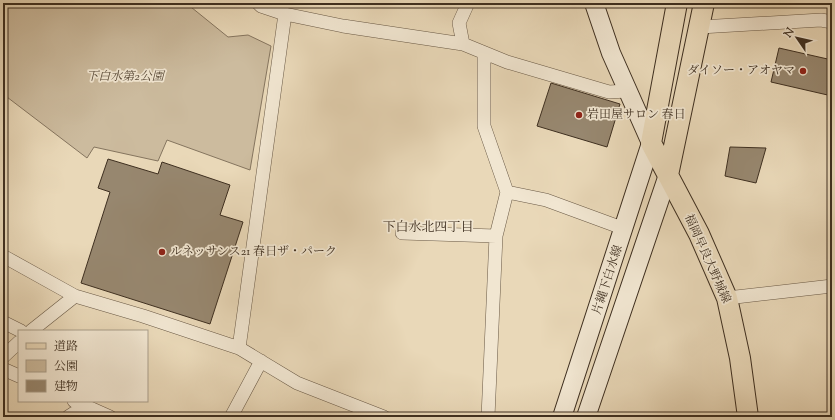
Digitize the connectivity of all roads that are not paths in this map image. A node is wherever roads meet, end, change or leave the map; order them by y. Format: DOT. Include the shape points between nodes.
graph roads {
  1 [pos="258,3"];
  2 [pos="468,3"];
  3 [pos="594,3"];
  4 [pos="677,3"];
  5 [pos="704,3"];
  6 [pos="285,14"];
  7 [pos="832,22"];
  8 [pos="700,27"];
  9 [pos="463,44"];
  10 [pos="484,53"];
  11 [pos="627,91"];
  12 [pos="651,143"];
  13 [pos="668,175"];
  14 [pos="507,192"];
  15 [pos="625,228"];
  16 [pos="402,233"];
  17 [pos="496,236"];
  18 [pos="3,256"];
  19 [pos="832,286"];
  20 [pos="75,296"];
  21 [pos="727,298"];
  22 [pos="3,322"];
  23 [pos="19,330"];
  24 [pos="32,330"];
  25 [pos="18,343"];
  26 [pos="239,348"];
  27 [pos="3,357"];
  28 [pos="261,361"];
  29 [pos="3,369"];
  30 [pos="18,376"];
  31 [pos="80,403"];
  32 [pos="68,417"];
  33 [pos="110,417"];
  34 [pos="231,417"];
  35 [pos="384,417"];
  36 [pos="488,417"];
  37 [pos="562,417"];
  38 [pos="586,417"];
  39 [pos="748,417"];
  1 -- 6 [label="street"];
  2 -- 9 [label="street" via="459,23"];
  3 -- 11 [label="main road"];
  4 -- 12 [label="main road"];
  5 -- 8 [label="main road"];
  6 -- 9 [label="street" via="343,26"];
  6 -- 26 [label="street"];
  7 -- 8 [label="street" via="821,20"];
  8 -- 13 [label="main road"];
  9 -- 10 [label="street"];
  10 -- 11 [label="street" via="506,62 609,92"];
  10 -- 14 [label="street" via="484,126"];
  11 -- 12 [label="main road"];
  12 -- 13 [label="main road, 福岡早良大野城線"];
  12 -- 15 [label="main road, 片縄下白水線"];
  13 -- 21 [label="main road, 福岡早良大野城線" via="699,234"];
  13 -- 38 [label="main road, 片縄下白水線"];
  14 -- 15 [label="street" via="546,200"];
  14 -- 17 [label="street"];
  15 -- 37 [label="main road, 片縄下白水線"];
  16 -- 17 [label="street"];
  17 -- 36 [label="street"];
  18 -- 20 [label="street"];
  19 -- 21 [label="street"];
  20 -- 24 [label="street"];
  20 -- 26 [label="street"];
  21 -- 39 [label="main road, 福岡早良大野城線" via="740,358"];
  22 -- 23 [label="street"];
  25 -- 27 [label="street"];
  26 -- 28 [label="street"];
  28 -- 34 [label="street"];
  28 -- 35 [label="street" via="297,383"];
  29 -- 30 [label="street"];
  31 -- 32 [label="street"];
  31 -- 33 [label="street"];
}
